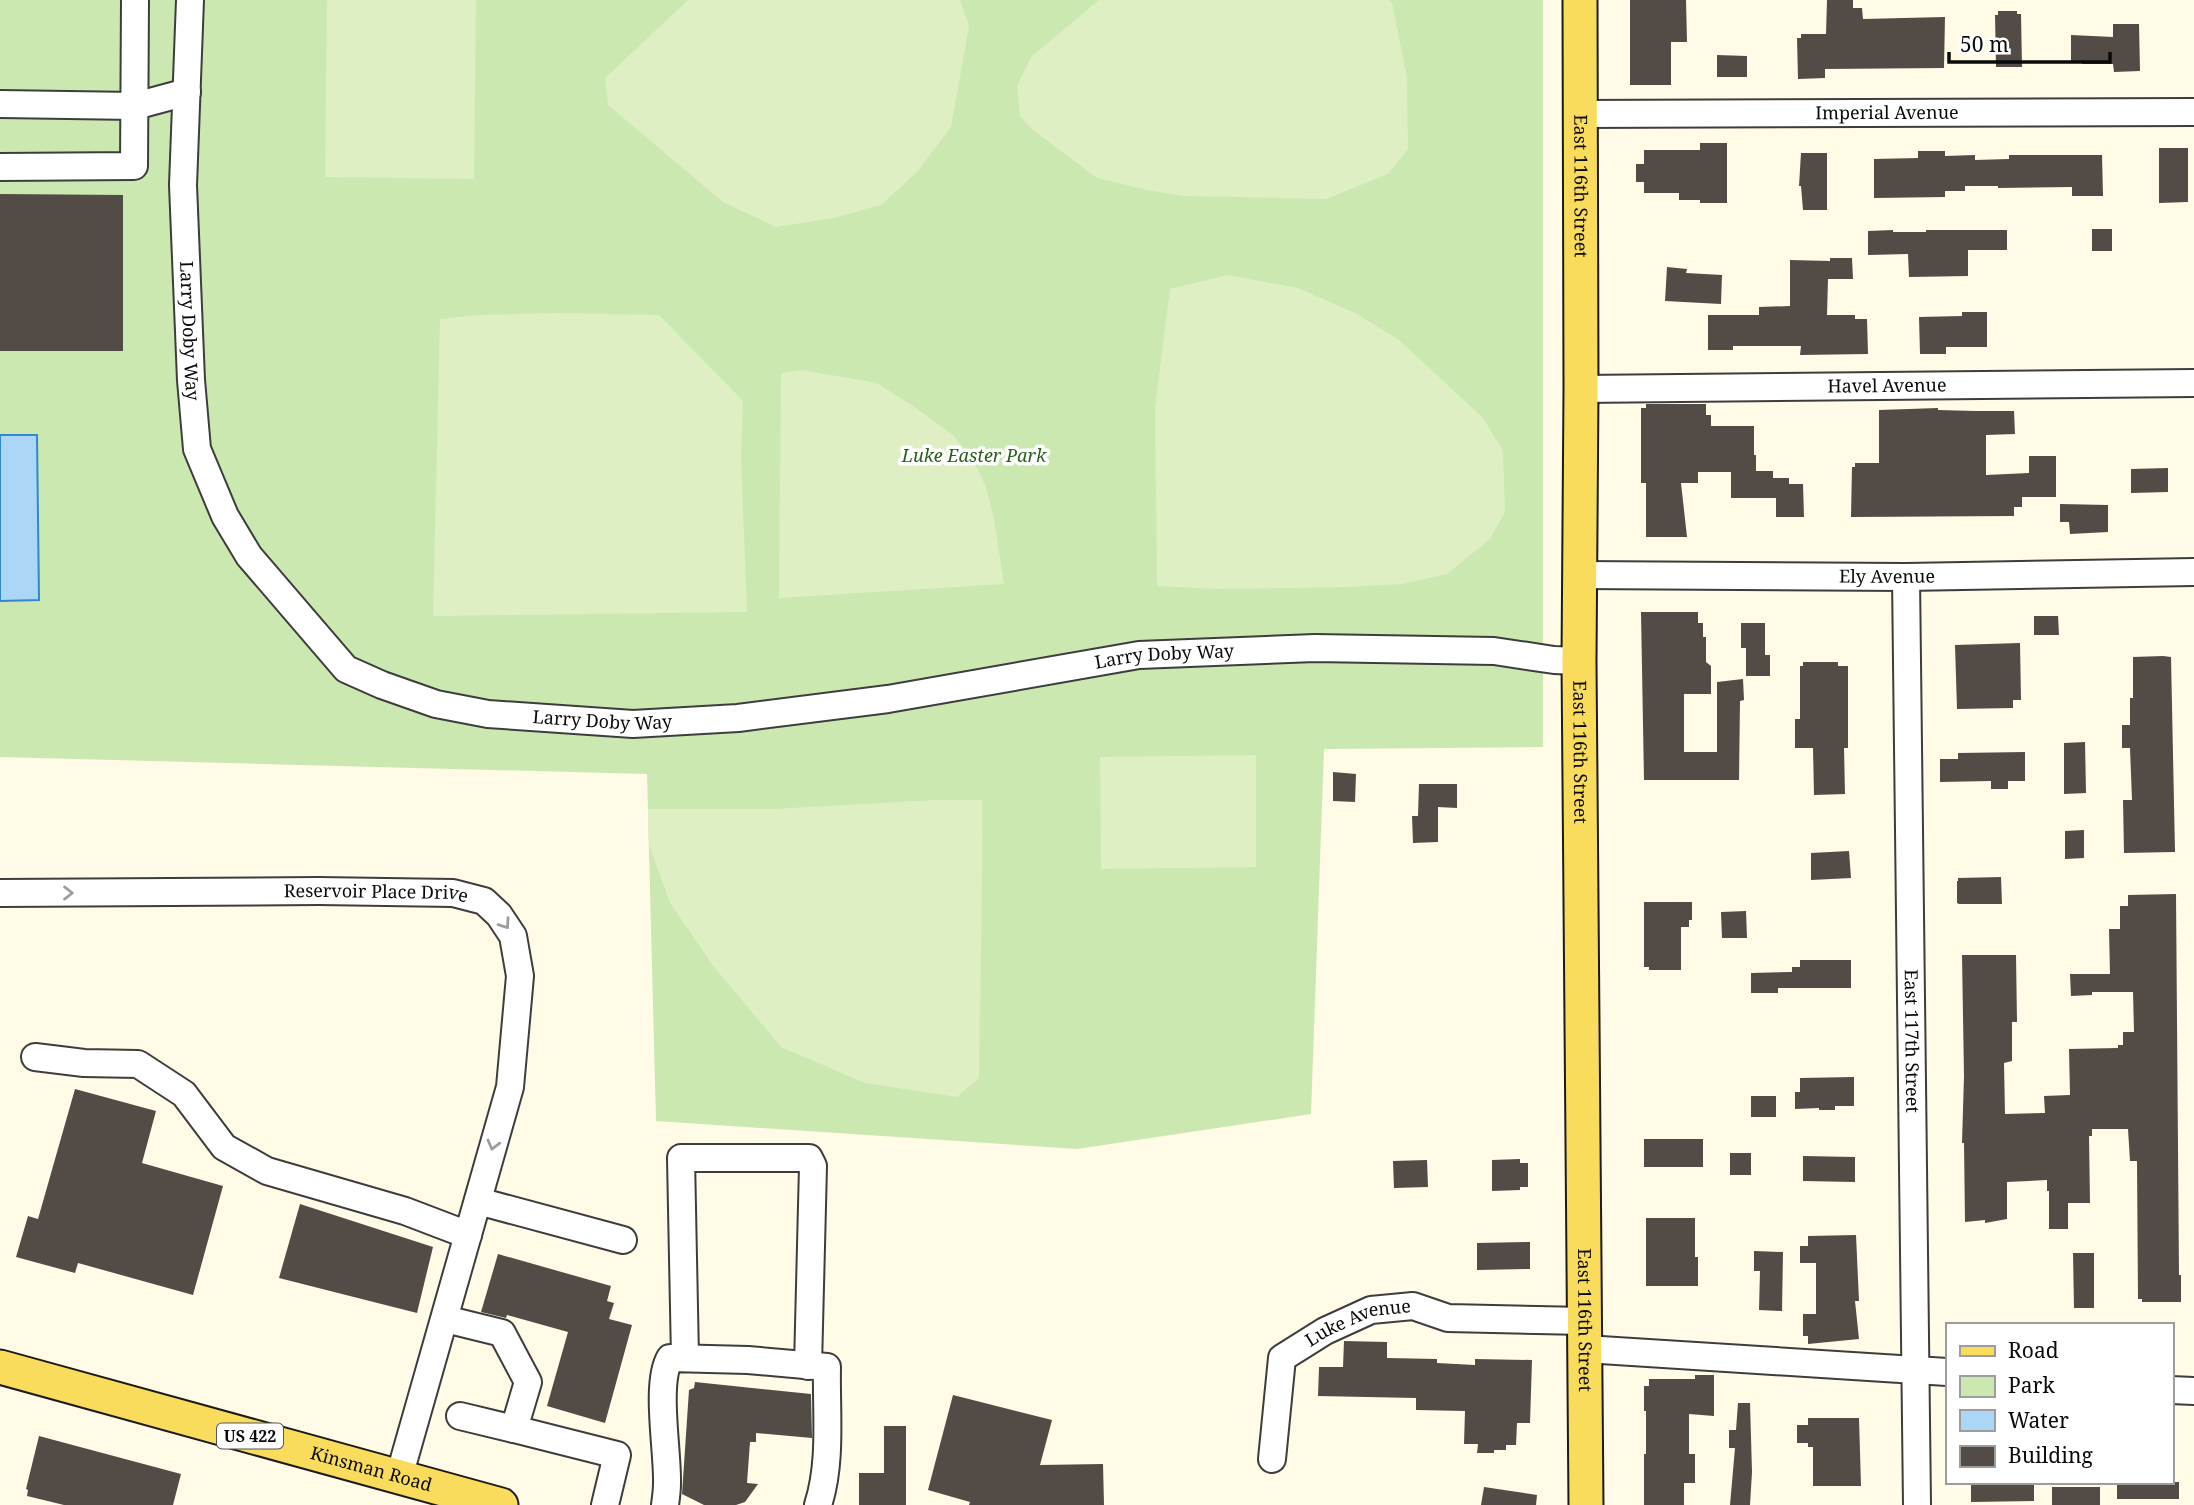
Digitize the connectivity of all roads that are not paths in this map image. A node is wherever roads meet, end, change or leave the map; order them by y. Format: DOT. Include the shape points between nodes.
graph roads {
  1 [pos="135,0"];
  2 [pos="190,0"];
  3 [pos="1580,0"];
  4 [pos="187,92"];
  5 [pos="0,104"];
  6 [pos="135,106"];
  7 [pos="2194,112"];
  8 [pos="1579,114"];
  9 [pos="0,167"];
  10 [pos="2194,383"];
  11 [pos="1581,389"];
  12 [pos="2194,572"];
  13 [pos="1579,575"];
  14 [pos="1906,577"];
  15 [pos="1579,661"];
  16 [pos="0,893"];
  17 [pos="34,1057"];
  18 [pos="474,1217"];
  19 [pos="623,1240"];
  20 [pos="445,1319"];
  21 [pos="1585,1335"];
  22 [pos="685,1358"];
  23 [pos="808,1366"];
  24 [pos="0,1367"];
  25 [pos="1915,1370"];
  26 [pos="1946,1373"];
  27 [pos="2173,1390"];
  28 [pos="2194,1391"];
  29 [pos="460,1416"];
  30 [pos="514,1429"];
  31 [pos="1272,1460"];
  32 [pos="400,1477"];
  33 [pos="501,1505"];
  34 [pos="605,1505"];
  35 [pos="665,1505"];
  36 [pos="818,1505"];
  37 [pos="1586,1505"];
  38 [pos="1917,1505"];
  1 -- 6 [label="street"];
  2 -- 4 [label="street, Larry Doby Way"];
  3 -- 8 [label="main road, East 116th Street"];
  4 -- 6 [label="street"];
  4 -- 15 [label="street, Larry Doby Way" via="183,185 197,449 225,516 249,556 346,668 382,685 436,704 488,714 634,724 738,718 888,699 1139,655 1315,648 1494,651"];
  5 -- 6 [label="street"];
  6 -- 9 [label="street" via="134,166"];
  7 -- 8 [label="street, Imperial Avenue"];
  8 -- 11 [label="main road, East 116th Street"];
  10 -- 11 [label="street, Havel Avenue"];
  11 -- 13 [label="main road, East 116th Street"];
  12 -- 14 [label="street, Ely Avenue"];
  13 -- 14 [label="street, Ely Avenue"];
  13 -- 15 [label="main road, East 116th Street"];
  14 -- 25 [label="street, East 117th Street"];
  15 -- 21 [label="main road, East 116th Street"];
  16 -- 18 [label="street, Reservoir Place Drive, one-way" via="453,892 484,901 513,936 520,976 510,1087"];
  17 -- 18 [label="street" via="138,1064 184,1094 224,1147 267,1171 405,1211"];
  18 -- 19 [label="street"];
  18 -- 20 [label="street, Reservoir Place Drive"];
  20 -- 30 [label="street" via="502,1333 528,1382"];
  20 -- 32 [label="street, Reservoir Place Drive"];
  21 -- 25 [label="street, Luke Avenue"];
  21 -- 31 [label="street, Luke Avenue" via="1448,1318 1413,1306 1371,1310 1282,1358"];
  21 -- 37 [label="main road, East 116th Street"];
  22 -- 23 [label="street"];
  22 -- 23 [label="street" via="681,1158 809,1158 813,1166"];
  22 -- 35 [label="street" via="670,1358 664,1383"];
  23 -- 36 [label="street" via="827,1367 827,1434"];
  24 -- 32 [label="main road, Kinsman Road / US 422"];
  25 -- 26 [label="street, Luke Avenue"];
  25 -- 38 [label="street, East 117th Street"];
  27 -- 28 [label="street"];
  29 -- 30 [label="street"];
  30 -- 34 [label="street" via="617,1455"];
  32 -- 33 [label="main road, Kinsman Road / US 422"];
}
